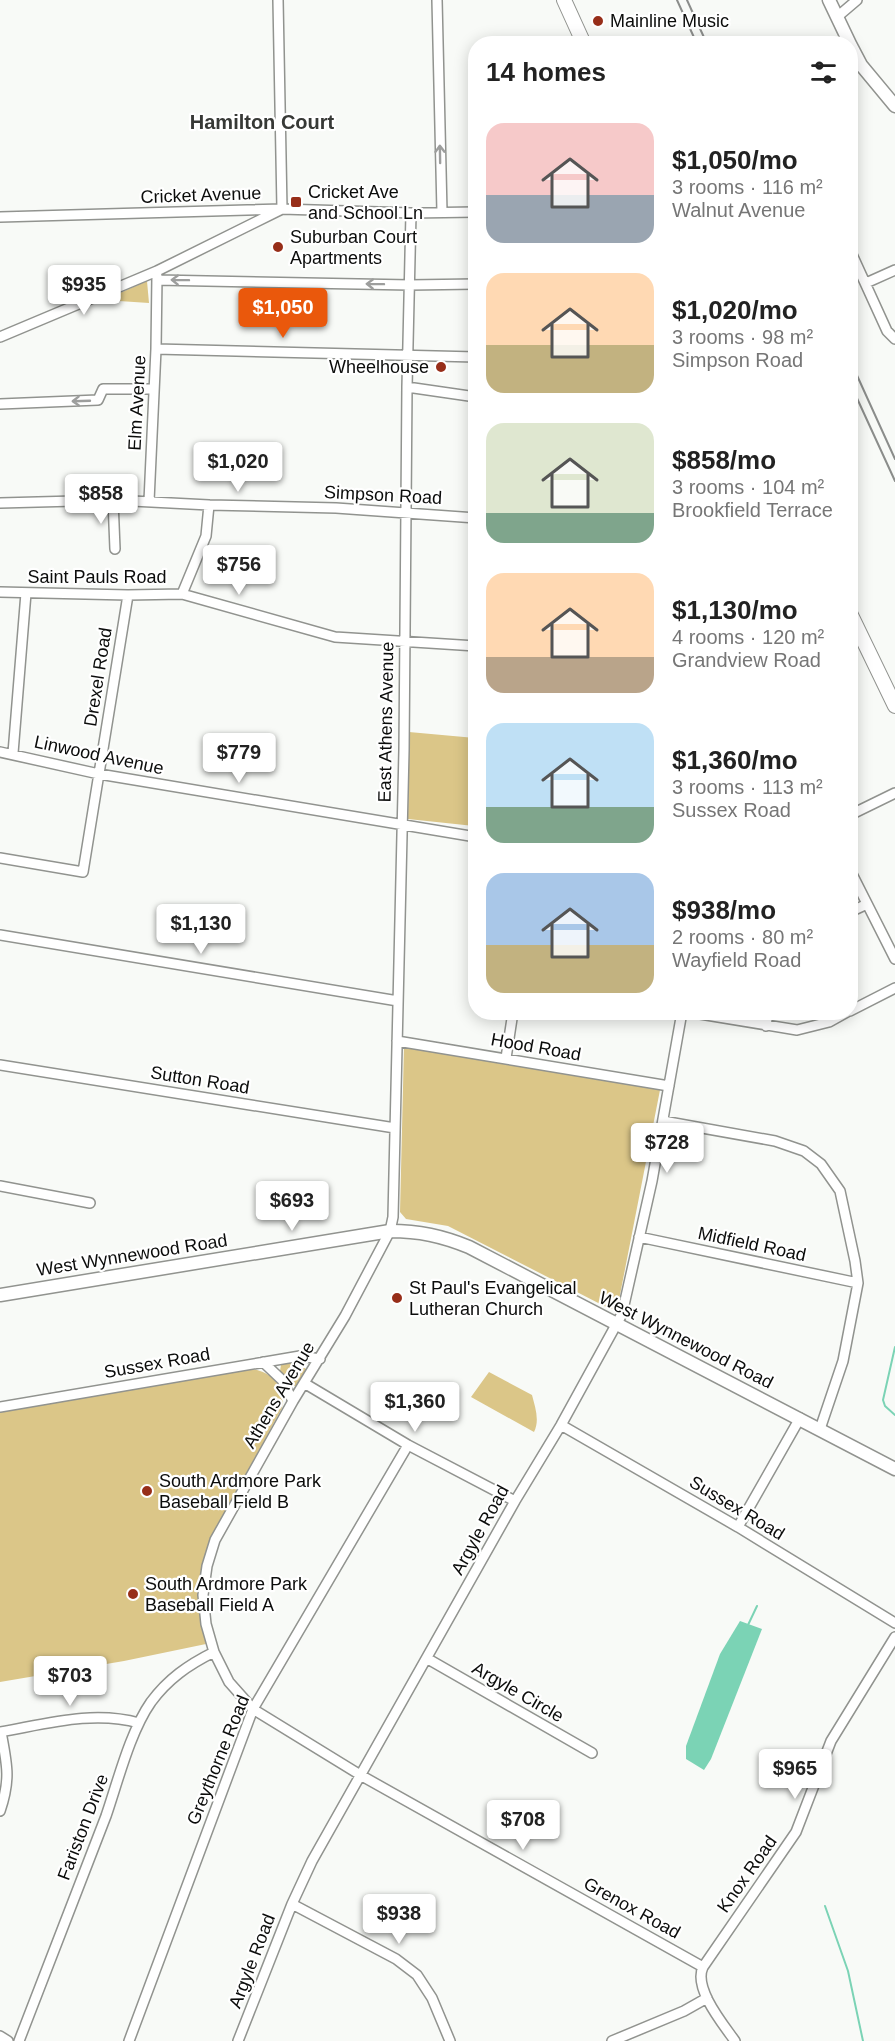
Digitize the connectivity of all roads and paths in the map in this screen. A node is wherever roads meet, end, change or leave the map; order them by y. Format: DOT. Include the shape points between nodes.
graph roads {
  1 [pos="278,0"];
  2 [pos="437,0"];
  3 [pos="564,0"];
  4 [pos="829,0"];
  5 [pos="857,0"];
  6 [pos="837,17"];
  7 [pos="580,36"];
  8 [pos="846,36"];
  9 [pos="858,70"];
  10 [pos="895,106"];
  11 [pos="282,209"];
  12 [pos="442,212"];
  13 [pos="468,212"];
  14 [pos="411,213"];
  15 [pos="0,217"];
  16 [pos="858,266"];
  17 [pos="895,270"];
  18 [pos="157,275"];
  19 [pos="866,283"];
  20 [pos="468,284"];
  21 [pos="410,285"];
  22 [pos="0,337"];
  23 [pos="895,339"];
  24 [pos="156,349"];
  25 [pos="409,355"];
  26 [pos="468,357"];
  27 [pos="407,387"];
  28 [pos="154,389"];
  29 [pos="468,396"];
  30 [pos="0,404"];
  31 [pos="113,500"];
  32 [pos="149,501"];
  33 [pos="0,503"];
  34 [pos="209,505"];
  35 [pos="406,512"];
  36 [pos="468,517"];
  37 [pos="115,549"];
  38 [pos="0,592"];
  39 [pos="26,593"];
  40 [pos="182,594"];
  41 [pos="128,595"];
  42 [pos="858,630"];
  43 [pos="404,641"];
  44 [pos="468,645"];
  45 [pos="895,706"];
  46 [pos="0,752"];
  47 [pos="13,753"];
  48 [pos="99,774"];
  49 [pos="895,793"];
  50 [pos="858,811"];
  51 [pos="400,825"];
  52 [pos="468,836"];
  53 [pos="0,858"];
  54 [pos="858,886"];
  55 [pos="867,904"];
  56 [pos="858,908"];
  57 [pos="0,935"];
  58 [pos="895,959"];
  59 [pos="895,988"];
  60 [pos="398,1001"];
  61 [pos="858,1007"];
  62 [pos="512,1020"];
  63 [pos="681,1020"];
  64 [pos="733,1020"];
  65 [pos="767,1020"];
  66 [pos="833,1020"];
  67 [pos="766,1026"];
  68 [pos="397,1041"];
  69 [pos="506,1058"];
  70 [pos="0,1065"];
  71 [pos="669,1086"];
  72 [pos="663,1122"];
  73 [pos="395,1128"];
  74 [pos="0,1186"];
  75 [pos="90,1203"];
  76 [pos="390,1231"];
  77 [pos="639,1236"];
  78 [pos="858,1282"];
  79 [pos="0,1295"];
  80 [pos="617,1324"];
  81 [pos="320,1359"];
  82 [pos="263,1362"];
  83 [pos="304,1383"];
  84 [pos="293,1401"];
  85 [pos="0,1407"];
  86 [pos="800,1418"];
  87 [pos="561,1425"];
  88 [pos="820,1429"];
  89 [pos="408,1445"];
  90 [pos="895,1469"];
  91 [pos="515,1502"];
  92 [pos="738,1527"];
  93 [pos="895,1623"];
  94 [pos="895,1637"];
  95 [pos="214,1652"];
  96 [pos="428,1659"];
  97 [pos="254,1709"];
  98 [pos="139,1723"];
  99 [pos="1,1732"];
  100 [pos="592,1753"];
  101 [pos="362,1776"];
  102 [pos="0,1811"];
  103 [pos="292,1904"];
  104 [pos="703,1967"];
  105 [pos="707,1998"];
  106 [pos="0,2036"];
  107 [pos="8,2041"];
  108 [pos="19,2041"];
  109 [pos="129,2041"];
  110 [pos="238,2041"];
  111 [pos="450,2041"];
  112 [pos="612,2041"];
  113 [pos="735,2041"];
  1 -- 11 [label="street"];
  12 -- 2 [label="street, one-way"];
  3 -- 7 [label="highway"];
  4 -- 6 [label="main road"];
  5 -- 6 [label="street"];
  6 -- 8 [label="main road"];
  9 -- 10 [label="main road"];
  11 -- 14 [label="street, Cricket Avenue"];
  11 -- 15 [label="street, Cricket Avenue"];
  11 -- 18 [label="street"];
  12 -- 13 [label="street, Cricket Avenue"];
  12 -- 14 [label="street, Cricket Avenue"];
  14 -- 21 [label="street, East Athens Avenue"];
  16 -- 19 [label="street"];
  17 -- 19 [label="street"];
  21 -- 18 [label="street, one-way"];
  18 -- 22 [label="street"];
  18 -- 24 [label="street, Elm Avenue"];
  19 -- 23 [label="street" via="887,331"];
  20 -- 21 [label="street"];
  21 -- 25 [label="street, East Athens Avenue"];
  24 -- 25 [label="street"];
  24 -- 28 [label="street, Elm Avenue"];
  25 -- 26 [label="street"];
  25 -- 27 [label="street, East Athens Avenue"];
  27 -- 29 [label="street"];
  27 -- 35 [label="street, East Athens Avenue"];
  28 -- 30 [label="street, one-way" via="103,389 98,400"];
  28 -- 32 [label="street, Elm Avenue"];
  31 -- 32 [label="street, Simpson Road"];
  31 -- 33 [label="street, Simpson Road"];
  31 -- 37 [label="street"];
  32 -- 34 [label="street, Simpson Road"];
  34 -- 35 [label="street, Simpson Road"];
  34 -- 40 [label="street" via="206,536"];
  35 -- 36 [label="street, Simpson Road"];
  35 -- 43 [label="street, East Athens Avenue"];
  38 -- 39 [label="street, Saint Pauls Road"];
  39 -- 41 [label="street, Saint Pauls Road"];
  39 -- 47 [label="street"];
  40 -- 41 [label="street, Saint Pauls Road"];
  40 -- 43 [label="street, Saint Pauls Road" via="336,638"];
  41 -- 48 [label="street, Drexel Road"];
  42 -- 45 [label="highway"];
  43 -- 44 [label="street, Saint Pauls Road"];
  43 -- 51 [label="street, East Athens Avenue"];
  46 -- 47 [label="street, Linwood Avenue"];
  47 -- 48 [label="street, Linwood Avenue"];
  48 -- 51 [label="street, Linwood Avenue"];
  48 -- 53 [label="street, Drexel Road" via="82,872"];
  49 -- 50 [label="street"];
  51 -- 52 [label="street, Linwood Avenue"];
  51 -- 60 [label="street, East Athens Avenue"];
  54 -- 55 [label="street"];
  55 -- 56 [label="street"];
  55 -- 58 [label="street"];
  57 -- 60 [label="street"];
  59 -- 61 [label="street"];
  60 -- 68 [label="street, East Athens Avenue"];
  62 -- 69 [label="street"];
  63 -- 71 [label="street, Argyle Road"];
  64 -- 67 [label="street"];
  65 -- 67 [label="street"];
  66 -- 67 [label="street" via="797,1030"];
  68 -- 69 [label="street, Hood Road"];
  68 -- 73 [label="street, East Athens Avenue"];
  69 -- 71 [label="street, Hood Road"];
  70 -- 73 [label="street, Sutton Road"];
  71 -- 72 [label="street, Argyle Road"];
  72 -- 77 [label="street, Argyle Road"];
  72 -- 78 [label="street" via="775,1141 804,1151 821,1164 840,1191"];
  73 -- 76 [label="street, East Athens Avenue"];
  74 -- 75 [label="street"];
  76 -- 79 [label="main road, West Wynnewood Road"];
  76 -- 80 [label="main road, West Wynnewood Road" via="417,1231 448,1238"];
  76 -- 81 [label="street, Athens Avenue"];
  77 -- 78 [label="street, Midfield Road"];
  77 -- 80 [label="street, Argyle Road"];
  78 -- 88 [label="street" via="843,1361"];
  80 -- 86 [label="main road, West Wynnewood Road"];
  80 -- 87 [label="street, Argyle Road"];
  81 -- 82 [label="street, Sussex Road" via="300,1356"];
  81 -- 83 [label="street, Athens Avenue"];
  82 -- 84 [label="street" via="282,1380"];
  82 -- 85 [label="street, Sussex Road"];
  83 -- 84 [label="street, Athens Avenue"];
  83 -- 89 [label="street"];
  84 -- 95 [label="street, Athens Avenue" via="220,1530 209,1557 204,1605"];
  86 -- 88 [label="main road, West Wynnewood Road"];
  86 -- 92 [label="street"];
  87 -- 91 [label="street, Argyle Road"];
  87 -- 92 [label="street, Sussex Road"];
  88 -- 90 [label="main road, West Wynnewood Road"];
  89 -- 91 [label="street"];
  89 -- 97 [label="street, Greythorne Road"];
  91 -- 96 [label="street, Argyle Road"];
  92 -- 93 [label="street, Sussex Road"];
  94 -- 104 [label="street, Knox Road" via="831,1741 796,1832"];
  95 -- 97 [label="street, Athens Avenue" via="229,1682"];
  95 -- 98 [label="street, Fariston Drive" via="179,1671 163,1686"];
  96 -- 100 [label="street, Argyle Circle"];
  96 -- 101 [label="street, Argyle Road"];
  97 -- 101 [label="street, Grenox Road"];
  97 -- 109 [label="street, Greythorne Road"];
  98 -- 99 [label="street" via="93,1717"];
  98 -- 108 [label="street, Fariston Drive"];
  99 -- 102 [label="street" via="8,1766 7,1790"];
  101 -- 103 [label="street, Argyle Road" via="312,1861"];
  101 -- 104 [label="street, Grenox Road"];
  103 -- 110 [label="street, Argyle Road"];
  103 -- 111 [label="street" via="396,1959 417,1975 432,1998"];
  104 -- 105 [label="street" via="699,1974"];
  105 -- 112 [label="street" via="684,2012"];
  105 -- 113 [label="street"];
  106 -- 107 [label="street"];
}
